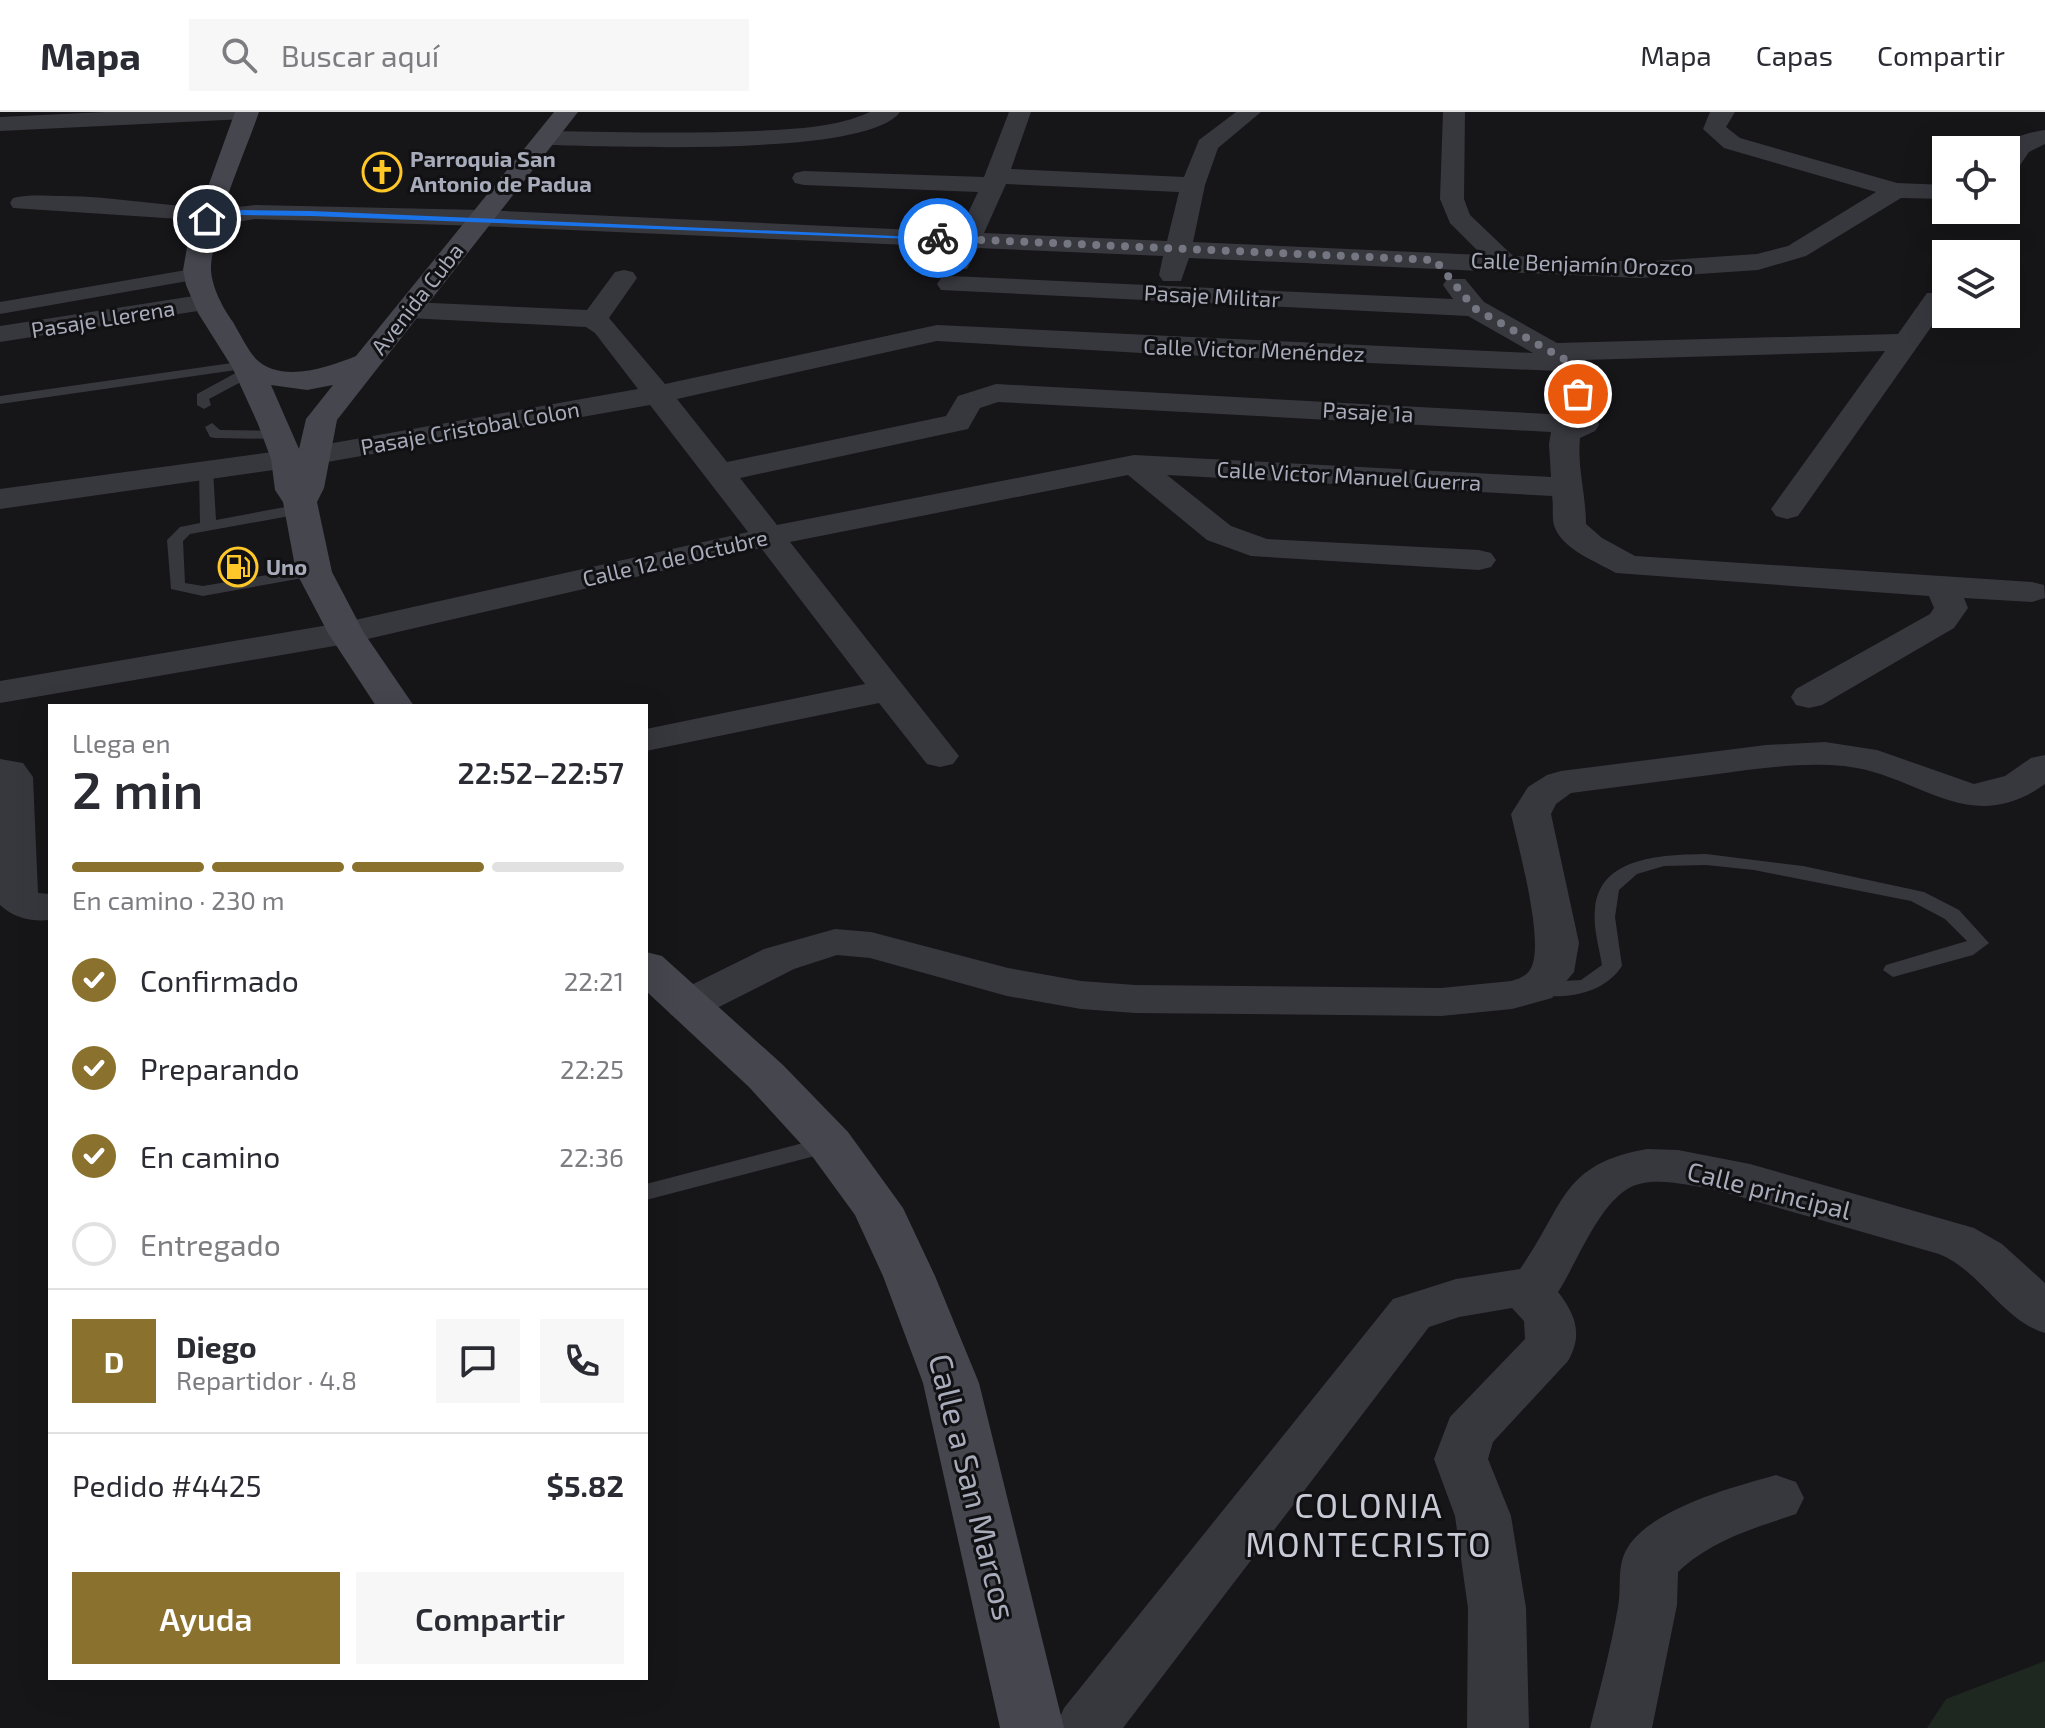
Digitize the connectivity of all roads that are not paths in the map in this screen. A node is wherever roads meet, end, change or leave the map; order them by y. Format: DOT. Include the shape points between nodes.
graph roads {
  1 [pos="246,112"];
  2 [pos="566,112"];
  3 [pos="741,112"];
  4 [pos="889,112"];
  5 [pos="1020,112"];
  6 [pos="1250,112"];
  7 [pos="1454,112"];
  8 [pos="1724,112"];
  9 [pos="2036,112"];
  10 [pos="0,124"];
  11 [pos="546,138"];
  12 [pos="730,138"];
  13 [pos="2038,138"];
  14 [pos="804,178"];
  15 [pos="994,181"];
  16 [pos="1193,185"];
  17 [pos="1896,190"];
  18 [pos="1932,191"];
  19 [pos="22,203"];
  20 [pos="208,216"];
  21 [pos="481,218"];
  22 [pos="967,239"];
  23 [pos="1177,249"];
  24 [pos="1435,260"];
  25 [pos="1504,262"];
  26 [pos="198,274"];
  27 [pos="624,278"];
  28 [pos="950,284"];
  29 [pos="1168,294"];
  30 [pos="207,302"];
  31 [pos="1932,306"];
  32 [pos="0,308"];
  33 [pos="1474,308"];
  34 [pos="409,310"];
  35 [pos="594,320"];
  36 [pos="937,333"];
  37 [pos="0,334"];
  38 [pos="1906,342"];
  39 [pos="1159,346"];
  40 [pos="1562,358"];
  41 [pos="366,363"];
  42 [pos="247,368"];
  43 [pos="660,394"];
  44 [pos="0,400"];
  45 [pos="204,405"];
  46 [pos="1584,425"];
  47 [pos="212,427"];
  48 [pos="1143,432"];
  49 [pos="293,450"];
  50 [pos="206,470"];
  51 [pos="721,473"];
  52 [pos="1565,485"];
  53 [pos="0,499"];
  54 [pos="300,506"];
  55 [pos="1787,509"];
  56 [pos="208,524"];
  57 [pos="768,537"];
  58 [pos="1479,560"];
  59 [pos="314,572"];
  60 [pos="1942,586"];
  61 [pos="2032,592"];
  62 [pos="346,633"];
  63 [pos="888,690"];
  64 [pos="0,692"];
  65 [pos="1809,697"];
  66 [pos="394,704"];
  67 [pos="648,740"];
  68 [pos="940,756"];
  69 [pos="2045,766"];
  70 [pos="0,771"];
  71 [pos="48,907"];
  72 [pos="648,968"];
  73 [pos="1893,970"];
  74 [pos="1537,988"];
  75 [pos="687,1005"];
  76 [pos="830,1144"];
  77 [pos="648,1191"];
  78 [pos="1522,1287"];
  79 [pos="2045,1314"];
  80 [pos="1776,1498"];
  81 [pos="1032,1728"];
  82 [pos="1086,1728"];
  83 [pos="1498,1728"];
  84 [pos="1621,1728"];
  1 -- 10 [label="street"];
  1 -- 20 [label="main road"];
  2 -- 11 [label="main road, Avenida Cuba"];
  3 -- 12 [label="street"];
  4 -- 12 [label="street" via="831,131"];
  5 -- 15 [label="street"];
  6 -- 16 [label="street" via="1207,145"];
  7 -- 25 [label="street" via="1452,199 1459,218"];
  8 -- 17 [label="street" via="1714,129 1732,143"];
  9 -- 13 [label="street"];
  11 -- 12 [label="street"];
  11 -- 21 [label="main road, Avenida Cuba"];
  14 -- 15 [label="street"];
  15 -- 16 [label="street"];
  15 -- 22 [label="street"];
  16 -- 23 [label="street"];
  17 -- 18 [label="street"];
  17 -- 25 [label="street, Calle Benjamín Orozco" via="1797,251 1758,262 1640,270"];
  19 -- 20 [label="street, Calle Benjamín Orozco"];
  20 -- 21 [label="street, Calle Benjamín Orozco" via="255,212"];
  20 -- 26 [label="main road"];
  21 -- 22 [label="street, Calle Benjamín Orozco"];
  21 -- 34 [label="main road, Avenida Cuba"];
  22 -- 23 [label="street, Calle Benjamín Orozco"];
  22 -- 28 [label="street"];
  23 -- 24 [label="street, Calle Benjamín Orozco"];
  23 -- 29 [label="street"];
  24 -- 25 [label="street, Calle Benjamín Orozco"];
  24 -- 33 [label="street"];
  26 -- 30 [label="main road"];
  26 -- 32 [label="street"];
  27 -- 35 [label="street"];
  28 -- 29 [label="street, Pasaje Militar"];
  28 -- 36 [label="street"];
  29 -- 33 [label="street, Pasaje Militar"];
  29 -- 39 [label="street"];
  30 -- 37 [label="street, Pasaje Llerena"];
  30 -- 42 [label="main road"];
  31 -- 38 [label="street"];
  33 -- 40 [label="street"];
  34 -- 35 [label="street"];
  34 -- 41 [label="main road, Avenida Cuba"];
  35 -- 43 [label="street"];
  36 -- 39 [label="street, Calle Victor Menéndez"];
  36 -- 43 [label="street, Pasaje Cristobal Colon"];
  38 -- 40 [label="street, Calle Victor Menéndez"];
  38 -- 55 [label="street"];
  39 -- 40 [label="street, Calle Victor Menéndez"];
  39 -- 48 [label="street"];
  40 -- 46 [label="street"];
  41 -- 42 [label="main road" via="308,382 281,380"];
  41 -- 49 [label="main road, Avenida Cuba"];
  42 -- 44 [label="lane"];
  42 -- 45 [label="lane" via="202,397"];
  42 -- 49 [label="main road"];
  43 -- 49 [label="street, Pasaje Cristobal Colon"];
  43 -- 51 [label="street"];
  46 -- 48 [label="street, Pasaje 1a"];
  46 -- 52 [label="street" via="1563,438"];
  47 -- 49 [label="lane" via="215,434"];
  48 -- 51 [label="street" via="996,393 968,402 957,423"];
  48 -- 52 [label="street, Calle Victor Manuel Guerra" via="1547,487"];
  48 -- 57 [label="street, Calle 12 de Octubre"];
  48 -- 58 [label="street" via="1219,533 1263,549"];
  49 -- 50 [label="street, Pasaje Cristobal Colon"];
  49 -- 54 [label="main road" via="292,490"];
  50 -- 53 [label="street, Pasaje Cristobal Colon"];
  50 -- 56 [label="lane"];
  51 -- 57 [label="street"];
  52 -- 60 [label="street" via="1570,526 1590,545 1628,566"];
  54 -- 56 [label="lane"];
  54 -- 59 [label="main road"];
  56 -- 59 [label="lane" via="185,530 175,540 177,586 184,590 228,588"];
  57 -- 62 [label="street, Calle 12 de Octubre"];
  57 -- 63 [label="street"];
  59 -- 62 [label="main road"];
  60 -- 61 [label="street"];
  60 -- 65 [label="street" via="1951,608 1942,621"];
  62 -- 64 [label="street, Calle 12 de Octubre"];
  62 -- 66 [label="main road"];
  63 -- 67 [label="street"];
  63 -- 68 [label="street"];
  69 -- 74 [label="street" via="2011,789 1972,796 1950,793 1864,758 1788,753 1561,783 1534,802 1531,814 1558,943 1552,972"];
  70 -- 71 [label="street" via="14,777 17,899 35,909"];
  72 -- 75 [label="main road, Calle a San Marcos"];
  73 -- 74 [label="lane" via="1979,943 1964,921 1917,896 1697,857 1657,860 1612,884 1603,905 1612,966 1602,980 1588,988"];
  74 -- 75 [label="street" via="1441,1002 1135,999 1007,982 871,945 835,942 779,959"];
  75 -- 76 [label="main road, Calle a San Marcos" via="766,1076"];
  76 -- 77 [label="lane"];
  76 -- 81 [label="main road, Calle a San Marcos" via="877,1208 951,1383"];
  78 -- 79 [label="street, Calle principal" via="1536,1285 1553,1264 1597,1188 1624,1170 1666,1166 1726,1175 1969,1246"];
  78 -- 82 [label="street, Calle principal" via="1456,1298 1411,1313"];
  78 -- 83 [label="street" via="1551,1316 1550,1347 1469,1432 1461,1459 1483,1516 1497,1608"];
  80 -- 84 [label="street" via="1708,1518 1649,1562 1648,1605"];
}
